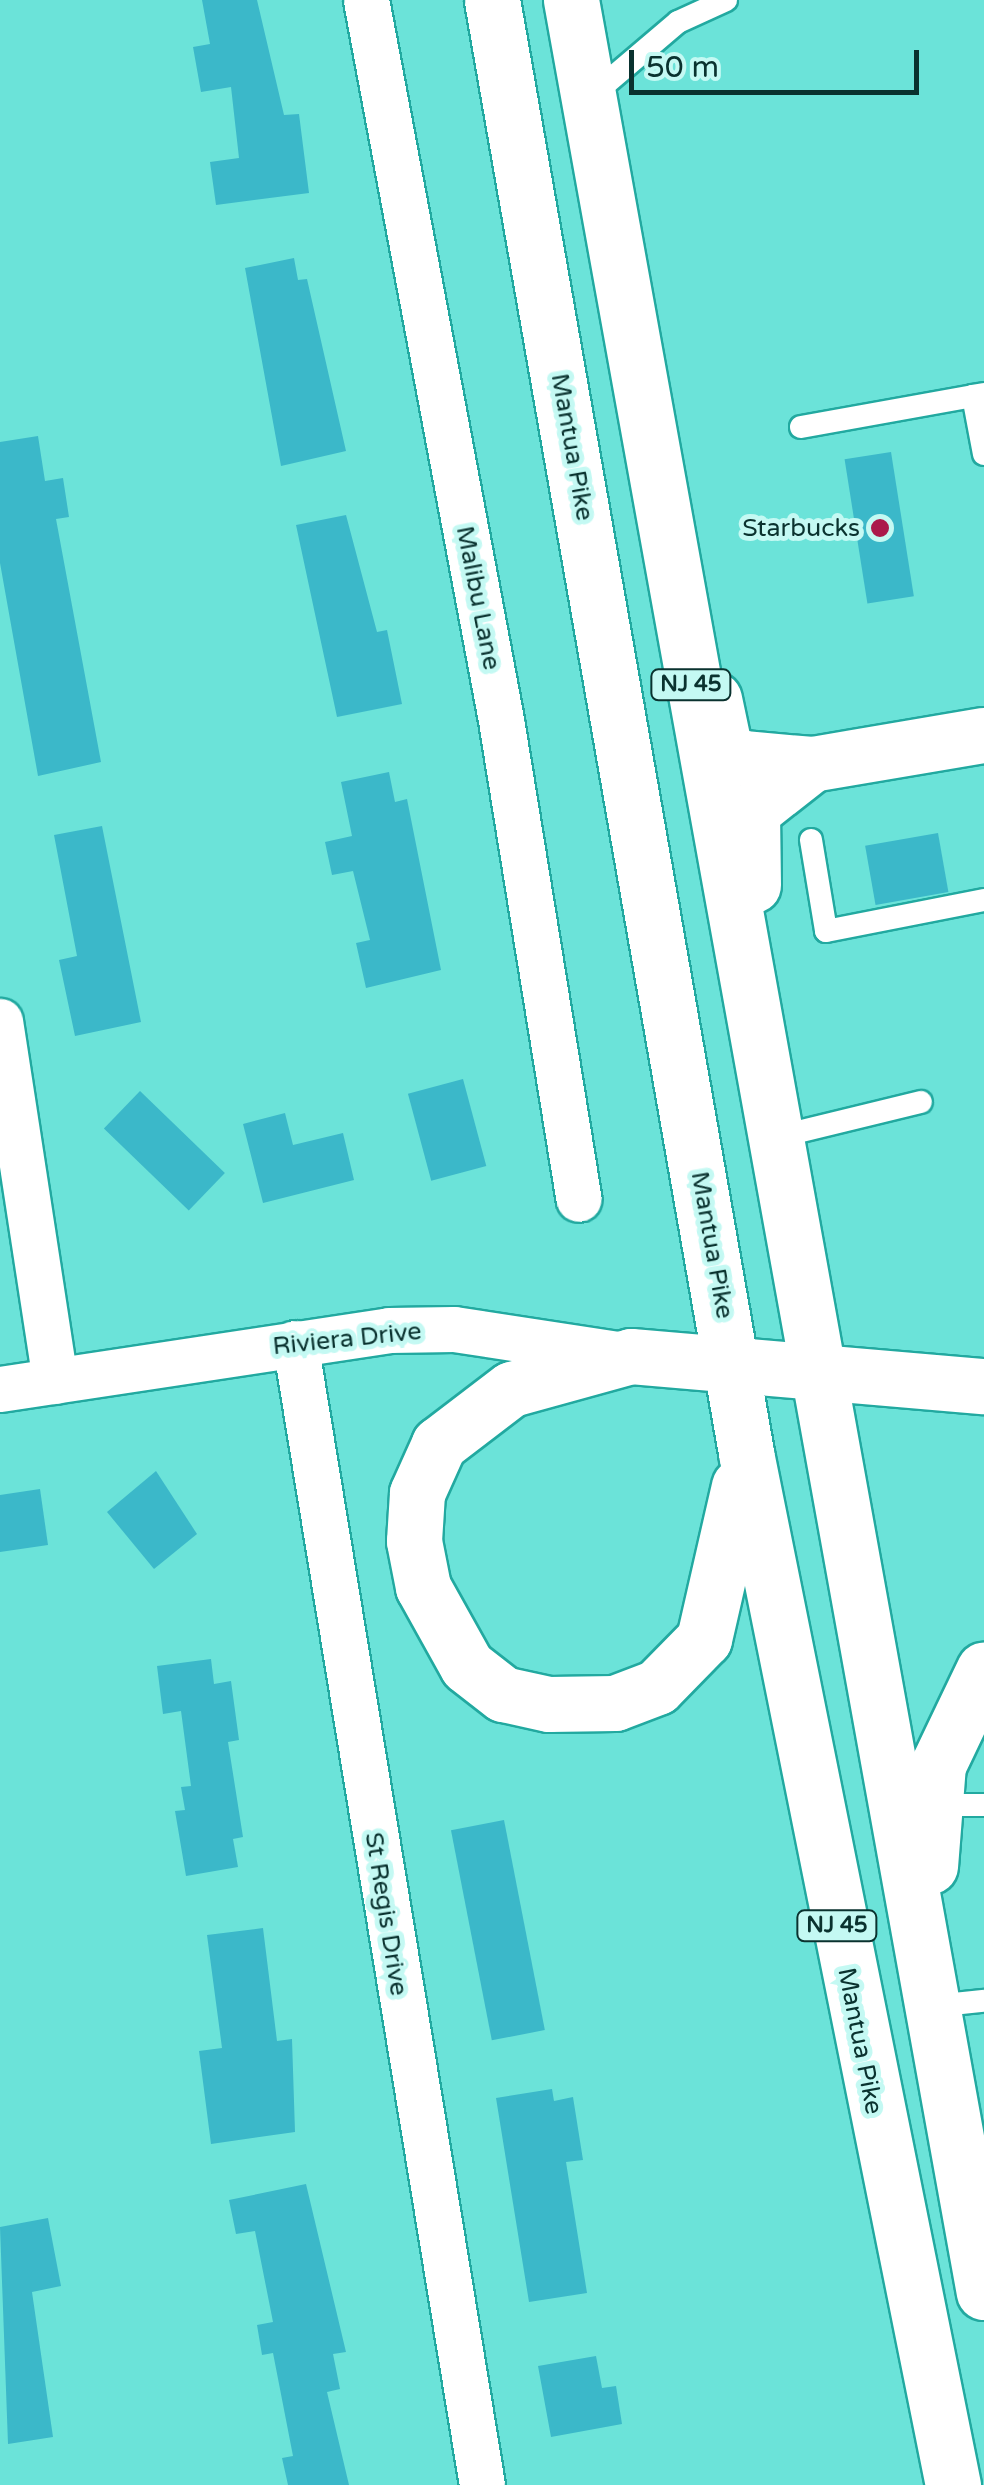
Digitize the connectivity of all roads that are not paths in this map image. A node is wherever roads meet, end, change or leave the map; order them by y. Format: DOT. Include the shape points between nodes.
graph roads {
  1 [pos="366,0"];
  2 [pos="492,0"];
  3 [pos="571,0"];
  4 [pos="726,0"];
  5 [pos="588,98"];
  6 [pos="978,395"];
  7 [pos="801,426"];
  8 [pos="651,454"];
  9 [pos="984,454"];
  10 [pos="984,735"];
  11 [pos="812,764"];
  12 [pos="811,840"];
  13 [pos="984,900"];
  14 [pos="0,1021"];
  15 [pos="921,1102"];
  16 [pos="773,1112"];
  17 [pos="579,1198"];
  18 [pos="295,1343"];
  19 [pos="631,1356"];
  20 [pos="734,1366"];
  21 [pos="815,1369"];
  22 [pos="55,1381"];
  23 [pos="984,1386"];
  24 [pos="0,1390"];
  25 [pos="746,1453"];
  26 [pos="984,1669"];
  27 [pos="958,1805"];
  28 [pos="968,2003"];
  29 [pos="953,2114"];
  30 [pos="984,2292"];
  31 [pos="482,2485"];
  32 [pos="953,2485"];
  1 -- 17 [label="street, Malibu Lane" via="501,720"];
  2 -- 20 [label="main road, Mantua Pike / NJ 45"];
  3 -- 5 [label="main road, NJ 45"];
  4 -- 5 [label="lane" via="678,22"];
  5 -- 8 [label="main road, NJ 45"];
  6 -- 7 [label="lane"];
  6 -- 9 [label="lane"];
  8 -- 11 [label="main road" via="674,477 726,751"];
  8 -- 16 [label="main road, NJ 45"];
  10 -- 11 [label="main road"];
  11 -- 16 [label="main road" via="759,801 746,828 774,1029"];
  12 -- 13 [label="lane" via="826,931"];
  14 -- 22 [label="street"];
  15 -- 16 [label="lane"];
  16 -- 21 [label="main road, NJ 45"];
  18 -- 19 [label="street, Riviera Drive" via="454,1330"];
  18 -- 22 [label="street, Riviera Drive"];
  18 -- 31 [label="street, St Regis Drive"];
  19 -- 20 [label="main road, Riviera Drive"];
  19 -- 25 [label="main road" via="511,1390 439,1444 417,1494 414,1541 423,1588 467,1666 504,1694 549,1704 616,1703 657,1687 691,1657 708,1626"];
  20 -- 21 [label="main road, Riviera Drive"];
  20 -- 25 [label="main road, Mantua Pike / NJ 45"];
  21 -- 23 [label="main road, Riviera Drive"];
  21 -- 29 [label="main road, NJ 45"];
  22 -- 24 [label="street, Riviera Drive"];
  25 -- 32 [label="main road, Mantua Pike / NJ 45"];
  26 -- 27 [label="main road" via="938,1765"];
  27 -- 28 [label="main road" via="926,1839"];
  28 -- 29 [label="main road" via="966,2080"];
  29 -- 30 [label="main road, NJ 45"];
}
